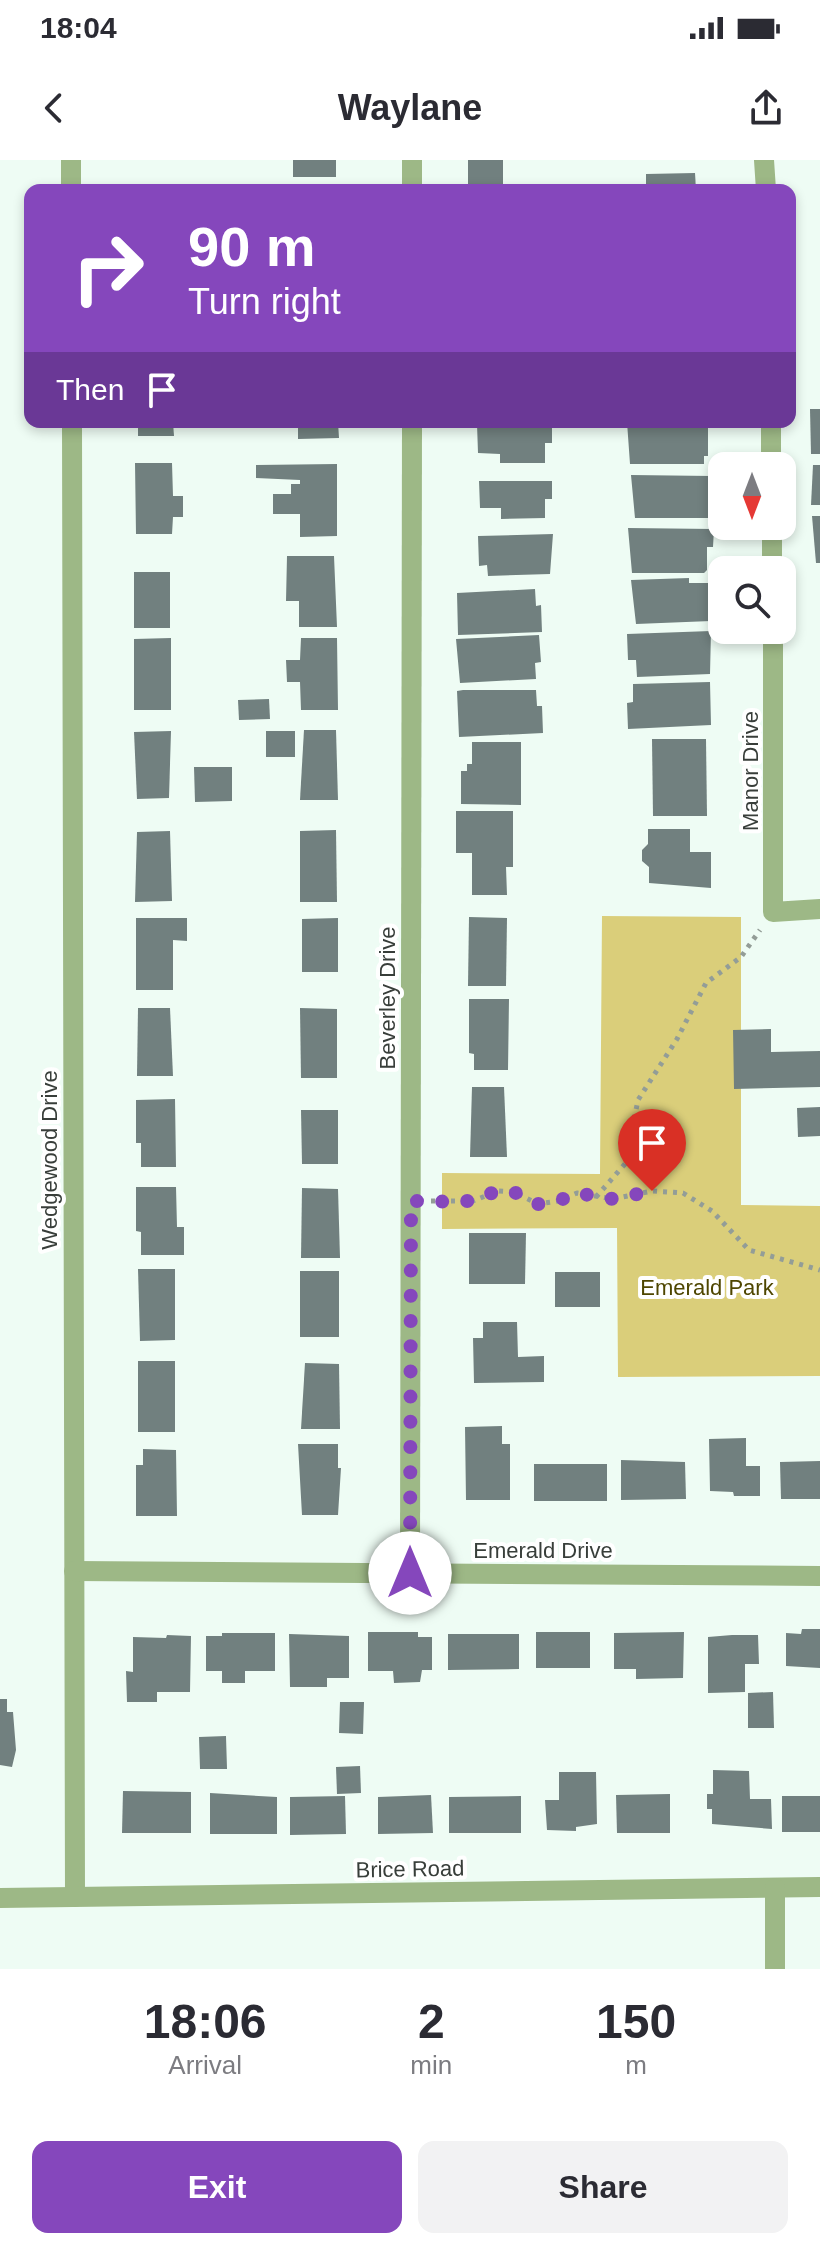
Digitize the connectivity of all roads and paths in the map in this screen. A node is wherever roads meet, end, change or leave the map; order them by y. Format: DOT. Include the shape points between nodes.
graph roads {
  1 [pos="71,160"];
  2 [pos="412,160"];
  3 [pos="764,160"];
  4 [pos="71,184"];
  5 [pos="412,184"];
  6 [pos="766,184"];
  7 [pos="72,428"];
  8 [pos="412,428"];
  9 [pos="771,428"];
  10 [pos="771,452"];
  11 [pos="773,644"];
  12 [pos="820,909"];
  13 [pos="773,912"];
  14 [pos="596,1197"];
  15 [pos="411,1201"];
  16 [pos="820,1270"];
  17 [pos="74,1571"];
  18 [pos="410,1573"];
  19 [pos="820,1576"];
  20 [pos="820,1887"];
  21 [pos="775,1888"];
  22 [pos="75,1897"];
  23 [pos="0,1898"];
  24 [pos="775,1969"];
  1 -- 4 [label="street"];
  2 -- 5 [label="street"];
  3 -- 6 [label="street"];
  7 -- 17 [label="street, Wedgewood Drive"];
  8 -- 15 [label="street, Beverley Drive"];
  9 -- 10 [label="street"];
  11 -- 13 [label="street, Manor Drive"];
  12 -- 13 [label="street"];
  13 -- 14 [label="path" via="741,957 706,983 638,1100 625,1164"];
  14 -- 15 [label="path" via="577,1193 538,1204 498,1191 464,1202"];
  14 -- 16 [label="path" via="683,1193 712,1211 749,1250"];
  15 -- 18 [label="street, Beverley Drive"];
  17 -- 18 [label="street, Emerald Drive"];
  17 -- 22 [label="street, Wedgewood Drive"];
  18 -- 19 [label="street, Emerald Drive"];
  20 -- 21 [label="street, Brice Road"];
  21 -- 22 [label="street, Brice Road"];
  21 -- 24 [label="street"];
  22 -- 23 [label="street, Brice Road"];
}
